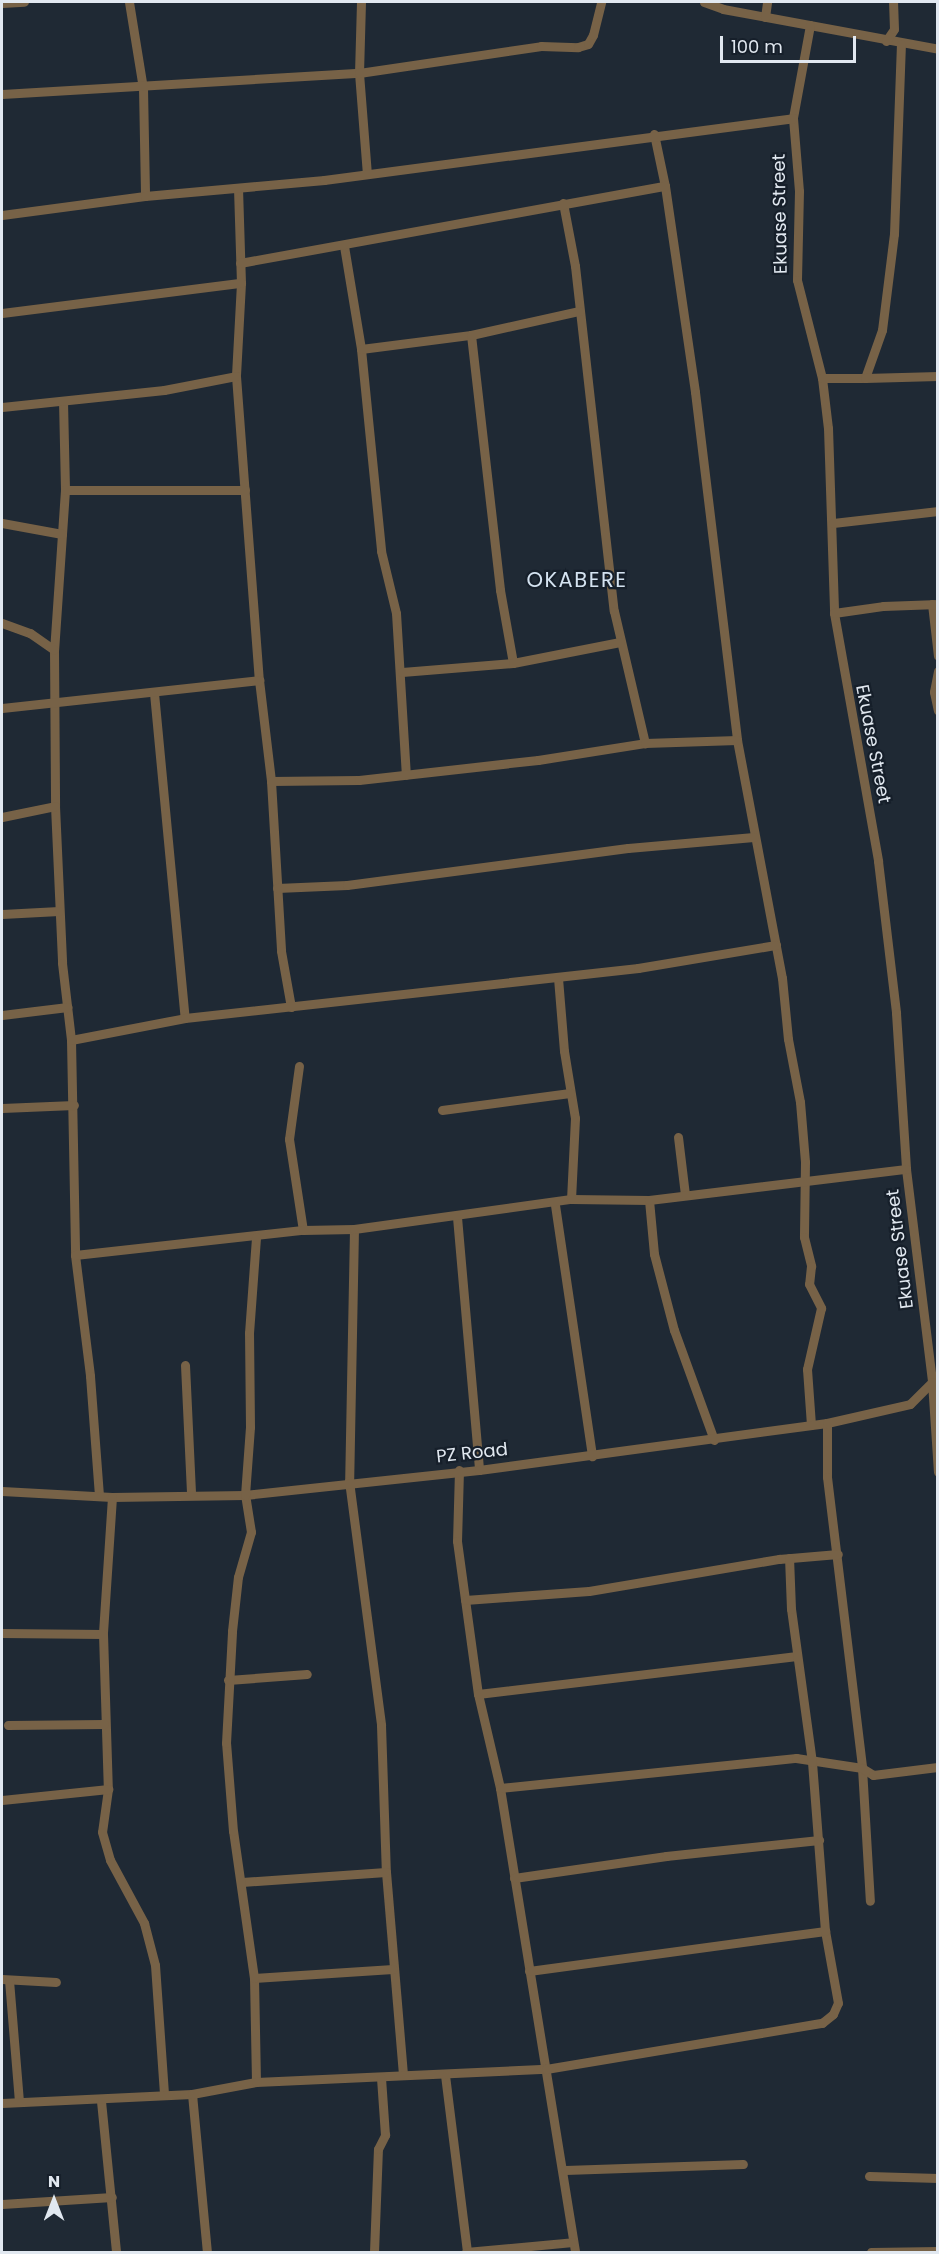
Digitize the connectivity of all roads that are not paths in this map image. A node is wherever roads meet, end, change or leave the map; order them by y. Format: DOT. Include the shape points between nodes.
graph roads {
  1 [pos="24,2"];
  2 [pos="129,2"];
  3 [pos="361,2"];
  4 [pos="601,2"];
  5 [pos="704,2"];
  6 [pos="767,2"];
  7 [pos="893,2"];
  8 [pos="2,3"];
  9 [pos="765,17"];
  10 [pos="810,26"];
  11 [pos="886,40"];
  12 [pos="901,44"];
  13 [pos="938,49"];
  14 [pos="359,73"];
  15 [pos="142,88"];
  16 [pos="2,94"];
  17 [pos="793,118"];
  18 [pos="654,134"];
  19 [pos="367,174"];
  20 [pos="665,186"];
  21 [pos="238,188"];
  22 [pos="145,196"];
  23 [pos="563,203"];
  24 [pos="2,216"];
  25 [pos="344,246"];
  26 [pos="240,263"];
  27 [pos="241,283"];
  28 [pos="579,311"];
  29 [pos="2,313"];
  30 [pos="471,334"];
  31 [pos="361,349"];
  32 [pos="236,376"];
  33 [pos="938,376"];
  34 [pos="822,378"];
  35 [pos="865,378"];
  36 [pos="63,401"];
  37 [pos="2,407"];
  38 [pos="65,490"];
  39 [pos="245,490"];
  40 [pos="938,511"];
  41 [pos="2,523"];
  42 [pos="833,523"];
  43 [pos="62,534"];
  44 [pos="935,604"];
  45 [pos="834,613"];
  46 [pos="2,623"];
  47 [pos="620,642"];
  48 [pos="54,650"];
  49 [pos="938,656"];
  50 [pos="513,663"];
  51 [pos="938,671"];
  52 [pos="402,672"];
  53 [pos="259,680"];
  54 [pos="154,693"];
  55 [pos="53,703"];
  56 [pos="2,708"];
  57 [pos="938,711"];
  58 [pos="737,740"];
  59 [pos="645,743"];
  60 [pos="406,775"];
  61 [pos="271,781"];
  62 [pos="55,806"];
  63 [pos="2,817"];
  64 [pos="754,837"];
  65 [pos="277,888"];
  66 [pos="59,911"];
  67 [pos="2,914"];
  68 [pos="776,945"];
  69 [pos="558,978"];
  70 [pos="291,1006"];
  71 [pos="68,1007"];
  72 [pos="2,1015"];
  73 [pos="185,1018"];
  74 [pos="71,1040"];
  75 [pos="299,1066"];
  76 [pos="570,1093"];
  77 [pos="74,1105"];
  78 [pos="2,1108"];
  79 [pos="442,1110"];
  80 [pos="678,1137"];
  81 [pos="906,1169"];
  82 [pos="802,1179"];
  83 [pos="685,1195"];
  84 [pos="571,1199"];
  85 [pos="649,1200"];
  86 [pos="555,1204"];
  87 [pos="457,1217"];
  88 [pos="354,1229"];
  89 [pos="303,1230"];
  90 [pos="256,1237"];
  91 [pos="75,1256"];
  92 [pos="185,1365"];
  93 [pos="932,1382"];
  94 [pos="827,1423"];
  95 [pos="811,1425"];
  96 [pos="714,1440"];
  97 [pos="592,1456"];
  98 [pos="937,1468"];
  99 [pos="459,1470"];
  100 [pos="479,1470"];
  101 [pos="349,1481"];
  102 [pos="2,1491"];
  103 [pos="191,1494"];
  104 [pos="99,1495"];
  105 [pos="245,1495"];
  106 [pos="112,1497"];
  107 [pos="838,1554"];
  108 [pos="789,1558"];
  109 [pos="465,1600"];
  110 [pos="2,1633"];
  111 [pos="103,1634"];
  112 [pos="797,1656"];
  113 [pos="307,1674"];
  114 [pos="228,1680"];
  115 [pos="478,1694"];
  116 [pos="104,1724"];
  117 [pos="8,1725"];
  118 [pos="812,1762"];
  119 [pos="938,1767"];
  120 [pos="862,1768"];
  121 [pos="500,1788"];
  122 [pos="108,1789"];
  123 [pos="2,1800"];
  124 [pos="819,1840"];
  125 [pos="386,1872"];
  126 [pos="514,1878"];
  127 [pos="242,1882"];
  128 [pos="870,1901"];
  129 [pos="825,1932"];
  130 [pos="393,1969"];
  131 [pos="529,1971"];
  132 [pos="254,1978"];
  133 [pos="5,1980"];
  134 [pos="56,1982"];
  135 [pos="546,2069"];
  136 [pos="403,2074"];
  137 [pos="446,2075"];
  138 [pos="381,2079"];
  139 [pos="256,2082"];
  140 [pos="164,2093"];
  141 [pos="192,2094"];
  142 [pos="101,2101"];
  143 [pos="19,2102"];
  144 [pos="2,2103"];
  145 [pos="743,2164"];
  146 [pos="565,2170"];
  147 [pos="869,2176"];
  148 [pos="938,2178"];
  149 [pos="112,2197"];
  150 [pos="2,2204"];
  151 [pos="573,2242"];
  152 [pos="938,2251"];
  153 [pos="466,2252"];
  154 [pos="116,2253"];
  155 [pos="207,2253"];
  156 [pos="374,2253"];
  157 [pos="575,2253"];
  158 [pos="871,2253"];
  1 -- 8 [label="street"];
  2 -- 15 [label="street"];
  3 -- 14 [label="street"];
  4 -- 14 [label="street" via="593,35 588,44 578,47 541,46"];
  5 -- 9 [label="street"];
  6 -- 9 [label="street"];
  7 -- 11 [label="street" via="894,29"];
  9 -- 10 [label="street"];
  10 -- 11 [label="street"];
  10 -- 17 [label="street, Ekuase Street"];
  11 -- 12 [label="street"];
  12 -- 13 [label="street"];
  12 -- 35 [label="street" via="894,234 882,330"];
  14 -- 15 [label="street"];
  14 -- 19 [label="street"];
  15 -- 16 [label="street"];
  15 -- 22 [label="street"];
  17 -- 18 [label="street"];
  17 -- 34 [label="street, Ekuase Street" via="799,191 797,280"];
  18 -- 19 [label="street"];
  18 -- 20 [label="street"];
  19 -- 21 [label="street"];
  20 -- 23 [label="street"];
  20 -- 58 [label="street"];
  21 -- 22 [label="street"];
  21 -- 26 [label="street"];
  22 -- 24 [label="street"];
  23 -- 25 [label="street"];
  23 -- 28 [label="street"];
  25 -- 26 [label="street"];
  25 -- 31 [label="street"];
  26 -- 27 [label="street"];
  27 -- 29 [label="street"];
  27 -- 32 [label="street"];
  28 -- 30 [label="street"];
  28 -- 47 [label="street" via="601,484 602,529"];
  30 -- 31 [label="street"];
  30 -- 50 [label="street" via="500,590"];
  31 -- 52 [label="street" via="381,551 396,613"];
  32 -- 36 [label="street" via="164,390"];
  32 -- 39 [label="street"];
  33 -- 35 [label="street"];
  34 -- 35 [label="street"];
  34 -- 42 [label="street, Ekuase Street"];
  36 -- 37 [label="street"];
  36 -- 38 [label="street"];
  38 -- 39 [label="street"];
  38 -- 43 [label="street"];
  39 -- 53 [label="street"];
  40 -- 42 [label="street"];
  41 -- 43 [label="street"];
  42 -- 45 [label="street, Ekuase Street"];
  43 -- 48 [label="street"];
  44 -- 45 [label="street"];
  44 -- 49 [label="street"];
  45 -- 81 [label="street, Ekuase Street" via="878,861 896,1013"];
  46 -- 48 [label="street" via="30,633"];
  47 -- 50 [label="street"];
  47 -- 59 [label="street"];
  48 -- 55 [label="street"];
  50 -- 52 [label="street"];
  51 -- 57 [label="street" via="934,692"];
  52 -- 60 [label="street"];
  53 -- 54 [label="street"];
  53 -- 61 [label="street"];
  54 -- 55 [label="street"];
  54 -- 73 [label="street"];
  55 -- 56 [label="street"];
  55 -- 62 [label="street"];
  58 -- 59 [label="street"];
  58 -- 64 [label="street"];
  59 -- 60 [label="street"];
  60 -- 61 [label="street" via="326,782"];
  61 -- 65 [label="street"];
  62 -- 63 [label="street"];
  62 -- 66 [label="street"];
  64 -- 65 [label="street" via="628,848 347,885"];
  64 -- 68 [label="street"];
  65 -- 70 [label="street" via="281,951"];
  66 -- 67 [label="street"];
  66 -- 71 [label="street"];
  68 -- 69 [label="street"];
  68 -- 82 [label="street" via="800,1102 805,1162"];
  69 -- 70 [label="street"];
  69 -- 76 [label="street"];
  70 -- 73 [label="street"];
  71 -- 72 [label="street"];
  71 -- 74 [label="street"];
  73 -- 74 [label="street"];
  74 -- 77 [label="street"];
  75 -- 89 [label="street" via="289,1138"];
  76 -- 79 [label="street"];
  76 -- 84 [label="street" via="575,1118"];
  77 -- 78 [label="street"];
  77 -- 91 [label="street"];
  80 -- 83 [label="street"];
  81 -- 82 [label="street"];
  81 -- 93 [label="street, Ekuase Street"];
  82 -- 83 [label="street"];
  82 -- 95 [label="street" via="804,1237 811,1266 809,1284 821,1308 807,1368"];
  83 -- 85 [label="street"];
  84 -- 85 [label="street"];
  84 -- 86 [label="street"];
  85 -- 96 [label="street" via="654,1254 674,1330"];
  86 -- 87 [label="street"];
  86 -- 97 [label="street"];
  87 -- 88 [label="street"];
  87 -- 100 [label="street"];
  88 -- 89 [label="street"];
  88 -- 101 [label="street"];
  89 -- 90 [label="street"];
  90 -- 91 [label="street"];
  90 -- 105 [label="street"];
  91 -- 104 [label="street"];
  92 -- 103 [label="street"];
  93 -- 94 [label="street, PZ Road" via="910,1404"];
  93 -- 98 [label="street, Ekuase Street"];
  94 -- 95 [label="street, PZ Road"];
  94 -- 107 [label="street" via="826,1477"];
  95 -- 96 [label="street, PZ Road"];
  96 -- 97 [label="street, PZ Road"];
  97 -- 100 [label="street, PZ Road"];
  99 -- 100 [label="street, PZ Road"];
  99 -- 101 [label="street, PZ Road"];
  99 -- 109 [label="street" via="457,1541"];
  101 -- 105 [label="street, PZ Road"];
  101 -- 125 [label="street" via="381,1725"];
  102 -- 104 [label="street, PZ Road"];
  103 -- 105 [label="street, PZ Road"];
  103 -- 106 [label="street, PZ Road"];
  104 -- 106 [label="street, PZ Road"];
  105 -- 114 [label="street" via="250,1532 238,1576"];
  106 -- 111 [label="street"];
  107 -- 108 [label="street"];
  107 -- 120 [label="street"];
  108 -- 109 [label="street" via="590,1591"];
  108 -- 112 [label="street"];
  109 -- 115 [label="street"];
  110 -- 111 [label="street"];
  111 -- 116 [label="street"];
  112 -- 115 [label="street"];
  112 -- 118 [label="street"];
  113 -- 114 [label="street"];
  114 -- 127 [label="street" via="227,1754"];
  115 -- 121 [label="street"];
  116 -- 117 [label="street"];
  116 -- 122 [label="street"];
  118 -- 120 [label="street"];
  118 -- 121 [label="street" via="796,1758 717,1763"];
  118 -- 124 [label="street"];
  119 -- 120 [label="street" via="873,1775"];
  120 -- 128 [label="street"];
  121 -- 126 [label="street"];
  122 -- 123 [label="street"];
  122 -- 140 [label="street" via="102,1832 110,1860 144,1923 155,1965"];
  124 -- 126 [label="street" via="666,1856"];
  124 -- 129 [label="street"];
  125 -- 127 [label="street"];
  125 -- 130 [label="street"];
  126 -- 131 [label="street"];
  127 -- 132 [label="street"];
  129 -- 131 [label="street"];
  129 -- 135 [label="street" via="838,2003 822,2023"];
  130 -- 132 [label="street"];
  130 -- 136 [label="street"];
  131 -- 135 [label="street"];
  132 -- 139 [label="street"];
  133 -- 134 [label="street"];
  133 -- 143 [label="street"];
  135 -- 137 [label="street"];
  135 -- 146 [label="street"];
  136 -- 137 [label="street"];
  136 -- 138 [label="street"];
  137 -- 153 [label="street"];
  138 -- 139 [label="street"];
  138 -- 156 [label="street" via="385,2135 378,2149"];
  139 -- 141 [label="street"];
  140 -- 141 [label="street"];
  140 -- 142 [label="street"];
  141 -- 155 [label="street"];
  142 -- 143 [label="street"];
  142 -- 149 [label="street"];
  143 -- 144 [label="street"];
  145 -- 146 [label="street"];
  146 -- 151 [label="street"];
  147 -- 148 [label="street"];
  149 -- 150 [label="street"];
  149 -- 154 [label="street"];
  151 -- 153 [label="street"];
  151 -- 157 [label="street"];
  152 -- 158 [label="street"];
}
